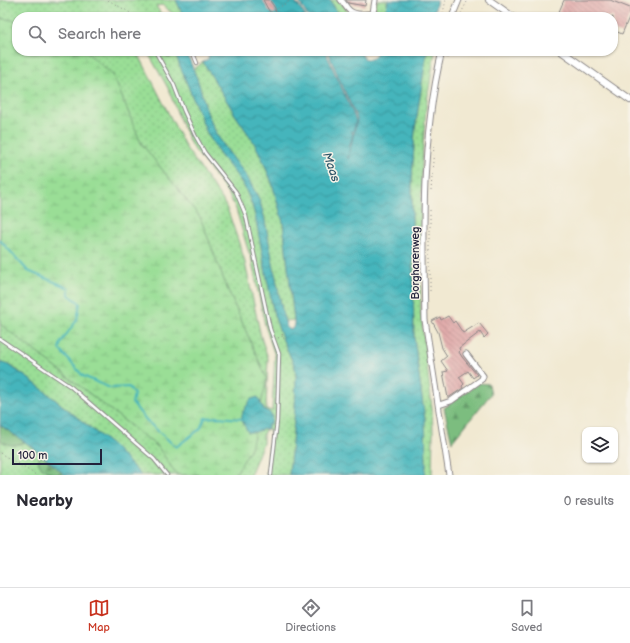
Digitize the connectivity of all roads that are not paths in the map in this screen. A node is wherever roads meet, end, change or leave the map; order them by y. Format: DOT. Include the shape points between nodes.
graph roads {
  1 [pos="341,0"];
  2 [pos="375,0"];
  3 [pos="459,0"];
  4 [pos="489,0"];
  5 [pos="352,12"];
  6 [pos="373,12"];
  7 [pos="454,12"];
  8 [pos="506,12"];
  9 [pos="158,56"];
  10 [pos="194,56"];
  11 [pos="441,56"];
  12 [pos="568,56"];
  13 [pos="197,63"];
  14 [pos="630,100"];
  15 [pos="0,339"];
  16 [pos="466,354"];
  17 [pos="439,405"];
  18 [pos="167,475"];
  19 [pos="271,475"];
  20 [pos="449,475"];
  1 -- 5 [label="street"];
  2 -- 6 [label="street"];
  3 -- 7 [label="street"];
  4 -- 8 [label="street"];
  9 -- 19 [label="lane" via="174,85 195,135 205,153 236,192 246,216 270,329 279,354 277,421"];
  10 -- 13 [label="lane"];
  11 -- 17 [label="street, Borgharenweg" via="429,122 425,203 425,320"];
  12 -- 14 [label="street"];
  15 -- 18 [label="lane" via="71,387 154,460"];
  16 -- 17 [label="street" via="483,376 482,379 451,401"];
  17 -- 20 [label="street, Borgharenweg"];
}
